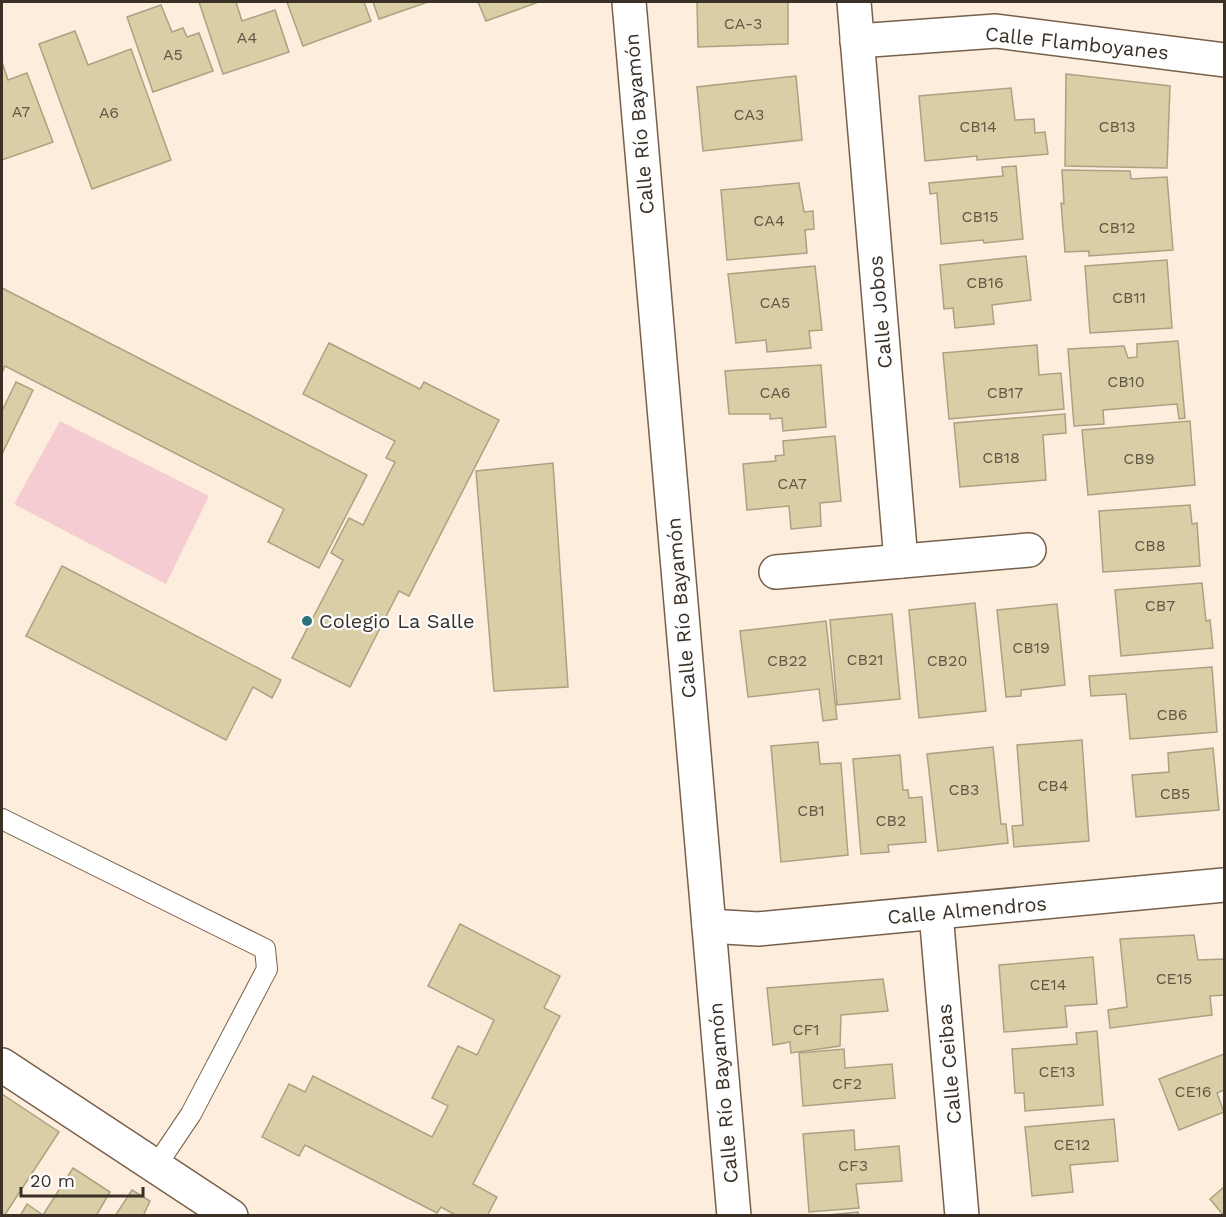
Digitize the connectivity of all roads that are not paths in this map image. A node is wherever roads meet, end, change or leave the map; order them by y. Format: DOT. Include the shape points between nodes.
graph roads {
  1 [pos="628,2"];
  2 [pos="854,2"];
  3 [pos="857,41"];
  4 [pos="1224,60"];
  5 [pos="1029,550"];
  6 [pos="902,561"];
  7 [pos="776,572"];
  8 [pos="2,819"];
  9 [pos="1224,885"];
  10 [pos="936,913"];
  11 [pos="709,926"];
  12 [pos="2,1065"];
  13 [pos="156,1166"];
  14 [pos="231,1215"];
  15 [pos="734,1215"];
  16 [pos="962,1215"];
  1 -- 11 [label="street, Calle Río Bayamón"];
  2 -- 3 [label="street, Calle Jobos"];
  3 -- 4 [label="street, Calle Flamboyanes" via="996,31"];
  3 -- 6 [label="street, Calle Jobos"];
  5 -- 6 [label="street"];
  6 -- 7 [label="street"];
  8 -- 13 [label="lane" via="265,949 267,969 191,1114"];
  9 -- 10 [label="street, Calle Almendros"];
  10 -- 11 [label="street, Calle Almendros" via="758,928"];
  10 -- 16 [label="street, Calle Ceibas"];
  11 -- 15 [label="street, Calle Río Bayamón"];
  12 -- 13 [label="street"];
  13 -- 14 [label="street"];
}
